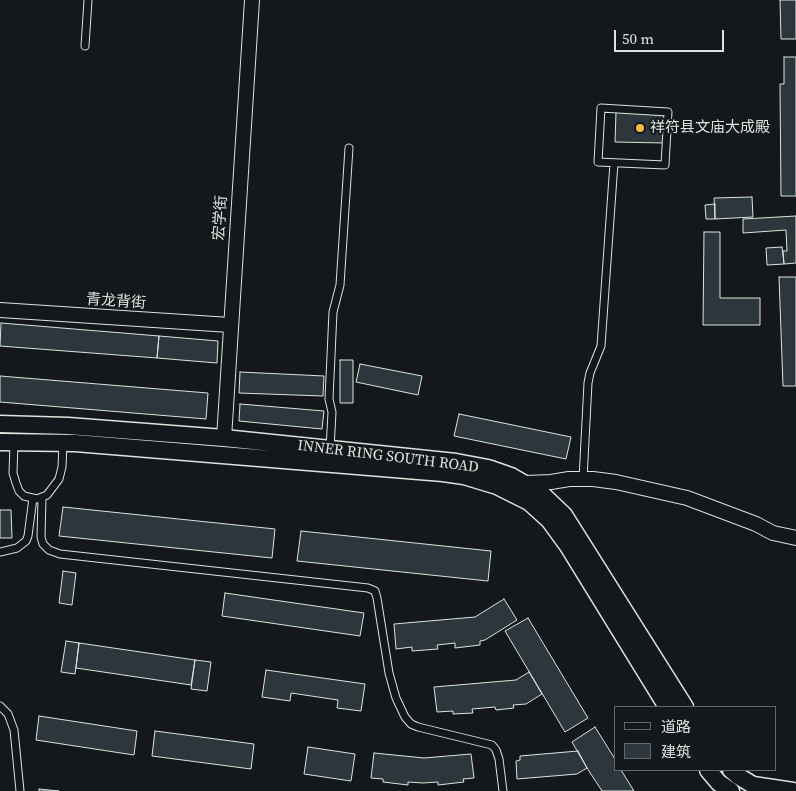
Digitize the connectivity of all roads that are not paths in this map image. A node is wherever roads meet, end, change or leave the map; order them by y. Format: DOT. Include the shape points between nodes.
graph roads {
  1 [pos="88,0"];
  2 [pos="252,0"];
  3 [pos="85,46"];
  4 [pos="349,148"];
  5 [pos="614,163"];
  6 [pos="0,310"];
  7 [pos="230,325"];
  8 [pos="0,424"];
  9 [pos="224,438"];
  10 [pos="7,442"];
  11 [pos="63,443"];
  12 [pos="330,450"];
  13 [pos="583,479"];
  14 [pos="526,483"];
  15 [pos="33,498"];
  16 [pos="42,498"];
  17 [pos="28,536"];
  18 [pos="41,536"];
  19 [pos="796,538"];
  20 [pos="0,552"];
  21 [pos="0,706"];
  22 [pos="666,706"];
  23 [pos="684,706"];
  24 [pos="709,771"];
  25 [pos="732,771"];
  26 [pos="723,788"];
  27 [pos="20,791"];
  28 [pos="503,791"];
  29 [pos="793,791"];
  1 -- 3 [label="lane"];
  2 -- 7 [label="street, 宏学街"];
  4 -- 12 [label="lane" via="340,285 333,312 328,399 332,412"];
  5 -- 5 [label="lane" via="598,162 601,108 668,112 665,165"];
  5 -- 13 [label="lane" via="601,346 588,383"];
  6 -- 7 [label="street, 青龙背街"];
  7 -- 9 [label="street, 宏学街"];
  8 -- 9 [label="street, INNER RING SOUTH ROAD"];
  9 -- 12 [label="street, INNER RING SOUTH ROAD"];
  10 -- 11 [label="street, INNER RING SOUTH ROAD"];
  10 -- 15 [label="lane" via="19,491"];
  11 -- 16 [label="lane" via="59,479"];
  11 -- 22 [label="street, INNER RING SOUTH ROAD" via="442,473 497,486 529,502 549,520"];
  12 -- 14 [label="street, INNER RING SOUTH ROAD" via="474,465"];
  13 -- 14 [label="street"];
  13 -- 19 [label="street" via="616,482 687,498 773,533"];
  14 -- 23 [label="street, INNER RING SOUTH ROAD" via="564,515"];
  15 -- 16 [label="lane"];
  15 -- 17 [label="lane"];
  16 -- 18 [label="lane"];
  17 -- 18 [label="lane"];
  17 -- 20 [label="lane" via="17,548"];
  18 -- 28 [label="lane" via="49,550 60,554 371,588 377,598 391,682 405,717 418,727 492,746 499,759"];
  21 -- 27 [label="lane" via="8,714 14,730"];
  24 -- 26 [label="street"];
  25 -- 29 [label="street" via="753,785"];
}
